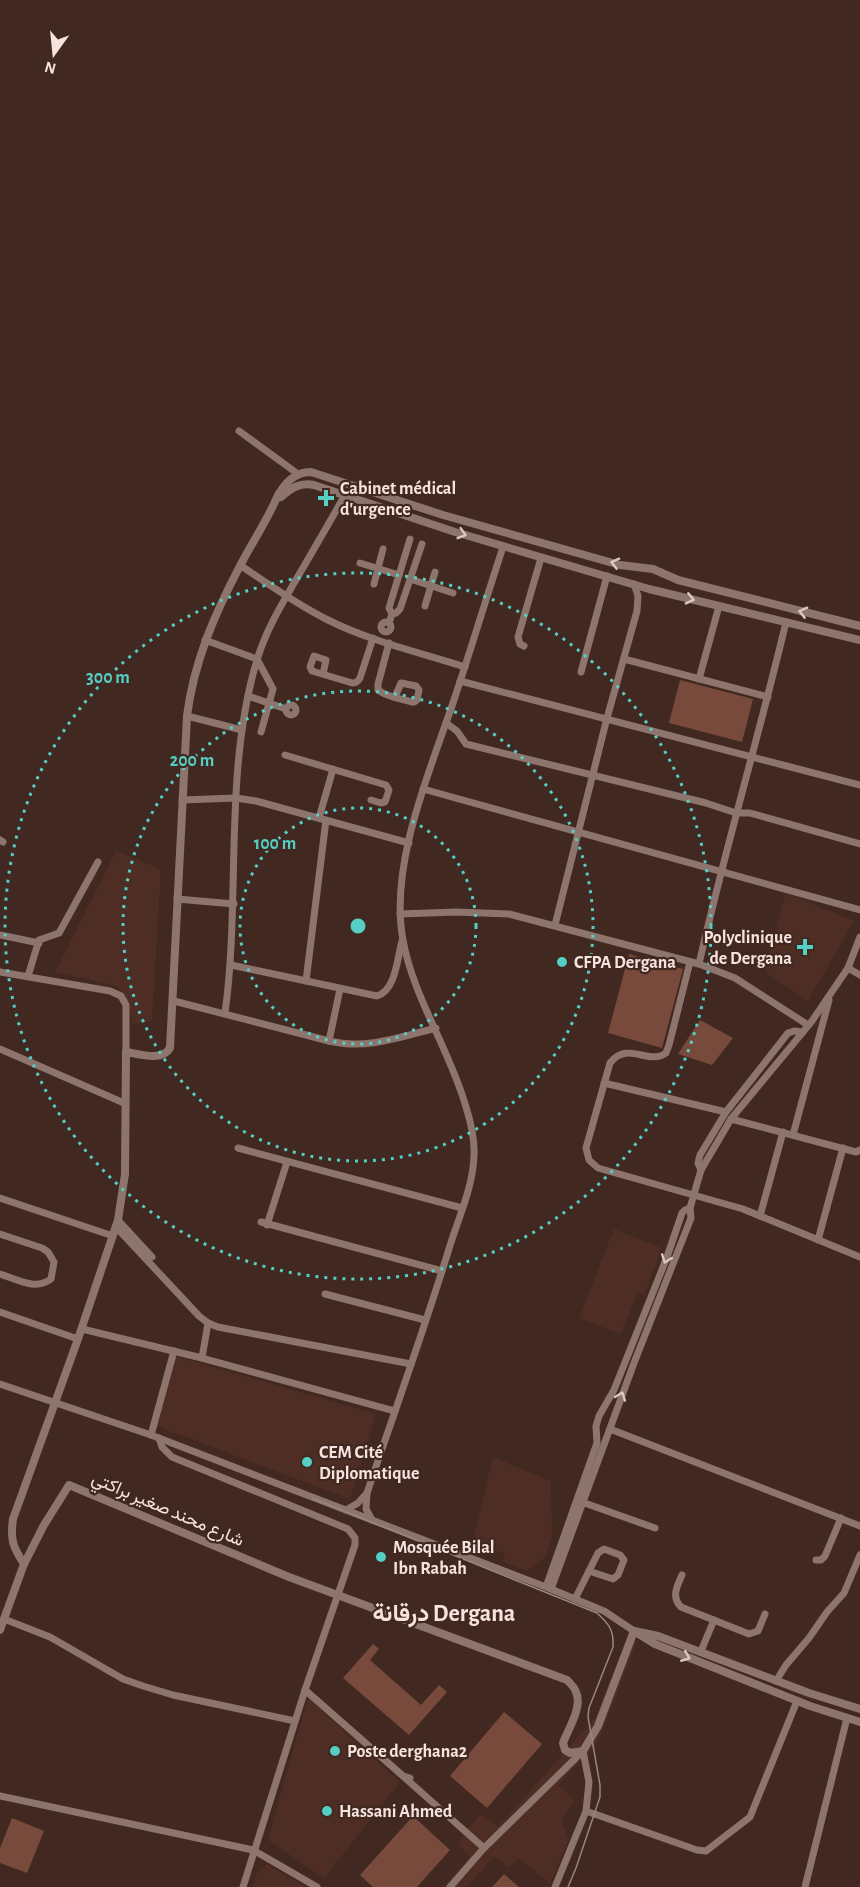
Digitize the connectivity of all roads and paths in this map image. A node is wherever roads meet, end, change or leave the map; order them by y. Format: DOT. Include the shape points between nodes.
graph roads {
  1 [pos="239,431"];
  2 [pos="298,474"];
  3 [pos="345,495"];
  4 [pos="273,507"];
  5 [pos="410,539"];
  6 [pos="422,544"];
  7 [pos="503,547"];
  8 [pos="383,549"];
  9 [pos="541,558"];
  10 [pos="360,563"];
  11 [pos="240,565"];
  12 [pos="641,567"];
  13 [pos="378,568"];
  14 [pos="435,572"];
  15 [pos="659,572"];
  16 [pos="399,575"];
  17 [pos="607,576"];
  18 [pos="410,579"];
  19 [pos="374,584"];
  20 [pos="636,585"];
  21 [pos="430,586"];
  22 [pos="655,590"];
  23 [pos="453,592"];
  24 [pos="287,596"];
  25 [pos="425,606"];
  26 [pos="718,606"];
  27 [pos="392,614"];
  28 [pos="786,622"];
  29 [pos="860,626"];
  30 [pos="373,638"];
  31 [pos="205,640"];
  32 [pos="860,640"];
  33 [pos="385,642"];
  34 [pos="524,646"];
  35 [pos="624,658"];
  36 [pos="257,659"];
  37 [pos="465,667"];
  38 [pos="581,672"];
  39 [pos="323,674"];
  40 [pos="699,679"];
  41 [pos="460,681"];
  42 [pos="248,696"];
  43 [pos="395,697"];
  44 [pos="768,697"];
  45 [pos="270,704"];
  46 [pos="286,709"];
  47 [pos="187,716"];
  48 [pos="606,718"];
  49 [pos="446,723"];
  50 [pos="242,730"];
  51 [pos="261,732"];
  52 [pos="285,755"];
  53 [pos="752,756"];
  54 [pos="333,769"];
  55 [pos="592,775"];
  56 [pos="860,785"];
  57 [pos="423,789"];
  58 [pos="236,798"];
  59 [pos="182,800"];
  60 [pos="371,800"];
  61 [pos="736,813"];
  62 [pos="322,819"];
  63 [pos="578,832"];
  64 [pos="409,843"];
  65 [pos="860,844"];
  66 [pos="98,862"];
  67 [pos="720,871"];
  68 [pos="177,899"];
  69 [pos="234,904"];
  70 [pos="860,910"];
  71 [pos="400,914"];
  72 [pos="555,925"];
  73 [pos="0,935"];
  74 [pos="860,937"];
  75 [pos="402,939"];
  76 [pos="39,944"];
  77 [pos="690,962"];
  78 [pos="699,964"];
  79 [pos="231,965"];
  80 [pos="848,968"];
  81 [pos="1,973"];
  82 [pos="860,975"];
  83 [pos="28,976"];
  84 [pos="306,981"];
  85 [pos="340,989"];
  86 [pos="830,994"];
  87 [pos="174,1001"];
  88 [pos="225,1013"];
  89 [pos="808,1025"];
  90 [pos="436,1028"];
  91 [pos="329,1041"];
  92 [pos="0,1049"];
  93 [pos="126,1052"];
  94 [pos="604,1083"];
  95 [pos="124,1103"];
  96 [pos="728,1115"];
  97 [pos="783,1132"];
  98 [pos="793,1135"];
  99 [pos="238,1148"];
  100 [pos="843,1148"];
  101 [pos="860,1150"];
  102 [pos="287,1162"];
  103 [pos="695,1194"];
  104 [pos="0,1198"];
  105 [pos="462,1208"];
  106 [pos="690,1208"];
  107 [pos="759,1216"];
  108 [pos="116,1228"];
  109 [pos="0,1234"];
  110 [pos="818,1240"];
  111 [pos="152,1257"];
  112 [pos="860,1257"];
  113 [pos="442,1271"];
  114 [pos="0,1274"];
  115 [pos="325,1294"];
  116 [pos="0,1312"];
  117 [pos="425,1320"];
  118 [pos="208,1323"];
  119 [pos="82,1329"];
  120 [pos="78,1339"];
  121 [pos="174,1351"];
  122 [pos="202,1358"];
  123 [pos="411,1364"];
  124 [pos="0,1384"];
  125 [pos="55,1403"];
  126 [pos="395,1411"];
  127 [pos="598,1419"];
  128 [pos="609,1430"];
  129 [pos="597,1431"];
  130 [pos="151,1435"];
  131 [pos="159,1438"];
  132 [pos="269,1480"];
  133 [pos="367,1493"];
  134 [pos="263,1495"];
  135 [pos="580,1501"];
  136 [pos="346,1510"];
  137 [pos="841,1518"];
  138 [pos="372,1520"];
  139 [pos="860,1526"];
  140 [pos="655,1528"];
  141 [pos="860,1555"];
  142 [pos="816,1560"];
  143 [pos="24,1564"];
  144 [pos="589,1571"];
  145 [pos="682,1575"];
  146 [pos="548,1588"];
  147 [pos="337,1596"];
  148 [pos="575,1599"];
  149 [pos="765,1614"];
  150 [pos="4,1619"];
  151 [pos="714,1620"];
  152 [pos="0,1630"];
  153 [pos="634,1631"];
  154 [pos="701,1651"];
  155 [pos="776,1681"];
  156 [pos="788,1685"];
  157 [pos="305,1690"];
  158 [pos="783,1695"];
  159 [pos="797,1701"];
  160 [pos="860,1709"];
  161 [pos="847,1718"];
  162 [pos="295,1721"];
  163 [pos="860,1722"];
  164 [pos="583,1751"];
  165 [pos="0,1796"];
  166 [pos="586,1811"];
  167 [pos="484,1848"];
  168 [pos="253,1850"];
  169 [pos="243,1887"];
  170 [pos="317,1887"];
  171 [pos="450,1887"];
  172 [pos="555,1887"];
  173 [pos="805,1887"];
  1 -- 2 [label="street"];
  2 -- 4 [label="street" via="282,490"];
  12 -- 2 [label="street, one-way" via="620,565 483,527 311,472"];
  3 -- 4 [label="street" via="304,484 290,489"];
  3 -- 7 [label="street, one-way"];
  3 -- 24 [label="street"];
  4 -- 11 [label="street"];
  5 -- 16 [label="street"];
  6 -- 18 [label="street"];
  7 -- 9 [label="street"];
  7 -- 37 [label="street"];
  8 -- 13 [label="street"];
  9 -- 17 [label="street"];
  9 -- 34 [label="street" via="518,637"];
  10 -- 13 [label="street"];
  11 -- 24 [label="street"];
  11 -- 31 [label="street"];
  12 -- 15 [label="street"];
  12 -- 20 [label="street"];
  13 -- 16 [label="street"];
  13 -- 19 [label="street"];
  14 -- 21 [label="street"];
  15 -- 22 [label="street"];
  29 -- 15 [label="street, one-way" via="683,582"];
  16 -- 27 [label="street" via="389,608"];
  17 -- 20 [label="street"];
  17 -- 38 [label="street"];
  18 -- 21 [label="street"];
  18 -- 27 [label="street" via="400,609"];
  20 -- 22 [label="street"];
  20 -- 35 [label="street" via="638,607"];
  21 -- 23 [label="street"];
  21 -- 25 [label="street"];
  22 -- 26 [label="street, one-way"];
  24 -- 30 [label="street" via="326,619"];
  24 -- 36 [label="street"];
  26 -- 28 [label="street"];
  26 -- 40 [label="street"];
  27 -- 33 [label="street" via="389,623 382,624"];
  28 -- 32 [label="street"];
  28 -- 44 [label="street"];
  30 -- 33 [label="street"];
  30 -- 39 [label="street" via="359,681 351,683"];
  31 -- 36 [label="street"];
  31 -- 47 [label="street"];
  33 -- 37 [label="street"];
  33 -- 43 [label="street" via="377,686 382,693"];
  35 -- 40 [label="street"];
  35 -- 48 [label="street"];
  36 -- 42 [label="street"];
  36 -- 45 [label="street" via="273,686"];
  37 -- 41 [label="street"];
  40 -- 44 [label="street"];
  41 -- 48 [label="street"];
  41 -- 49 [label="street"];
  42 -- 45 [label="street"];
  42 -- 50 [label="street"];
  44 -- 53 [label="street"];
  45 -- 46 [label="street"];
  45 -- 51 [label="street"];
  47 -- 50 [label="street"];
  47 -- 59 [label="street"];
  48 -- 53 [label="street"];
  48 -- 55 [label="street"];
  49 -- 55 [label="street" via="466,744"];
  49 -- 57 [label="street"];
  50 -- 58 [label="street"];
  52 -- 54 [label="street"];
  53 -- 56 [label="street"];
  53 -- 61 [label="street"];
  54 -- 60 [label="street" via="386,785 389,790 385,802"];
  54 -- 62 [label="street"];
  55 -- 61 [label="street"];
  55 -- 63 [label="street"];
  57 -- 63 [label="street"];
  57 -- 64 [label="street"];
  58 -- 59 [label="street"];
  58 -- 62 [label="street"];
  58 -- 69 [label="street"];
  59 -- 68 [label="street"];
  61 -- 65 [label="street" via="750,813"];
  61 -- 67 [label="street"];
  62 -- 64 [label="street"];
  62 -- 84 [label="street"];
  63 -- 67 [label="street"];
  63 -- 72 [label="street"];
  64 -- 71 [label="street" via="401,876"];
  66 -- 76 [label="street" via="58,933 39,940"];
  67 -- 70 [label="street"];
  67 -- 78 [label="street"];
  68 -- 69 [label="street"];
  68 -- 87 [label="street"];
  69 -- 79 [label="street"];
  71 -- 72 [label="street" via="496,913"];
  71 -- 75 [label="street"];
  72 -- 77 [label="street"];
  73 -- 76 [label="street"];
  74 -- 80 [label="street"];
  75 -- 85 [label="street" via="391,985 385,993 372,997"];
  75 -- 90 [label="street"];
  76 -- 83 [label="street"];
  77 -- 78 [label="street"];
  77 -- 94 [label="street" via="666,1053 655,1057 620,1054 610,1063"];
  78 -- 89 [label="street" via="735,978"];
  79 -- 84 [label="street"];
  79 -- 88 [label="street"];
  80 -- 82 [label="street"];
  80 -- 86 [label="street"];
  81 -- 83 [label="street"];
  83 -- 93 [label="street" via="120,996 126,1005"];
  84 -- 85 [label="street"];
  85 -- 91 [label="street"];
  86 -- 89 [label="street"];
  86 -- 98 [label="street"];
  87 -- 88 [label="street"];
  87 -- 93 [label="street" via="167,1054"];
  88 -- 91 [label="street"];
  89 -- 96 [label="street"];
  90 -- 91 [label="street" via="371,1044"];
  90 -- 105 [label="street" via="458,1080 473,1134 472,1173"];
  92 -- 95 [label="street"];
  93 -- 95 [label="street"];
  94 -- 96 [label="street"];
  94 -- 103 [label="street" via="586,1148 589,1160 604,1169"];
  95 -- 108 [label="street" via="125,1174"];
  96 -- 97 [label="street"];
  96 -- 103 [label="street" via="701,1170"];
  97 -- 98 [label="street"];
  97 -- 107 [label="street"];
  98 -- 100 [label="street"];
  99 -- 102 [label="street"];
  100 -- 101 [label="street"];
  100 -- 110 [label="street"];
  102 -- 105 [label="street"];
  102 -- 113 [label="street" via="264,1223"];
  103 -- 106 [label="street"];
  103 -- 107 [label="street"];
  104 -- 108 [label="street"];
  105 -- 113 [label="street"];
  106 -- 127 [label="street, one-way" via="682,1213 614,1390"];
  128 -- 106 [label="street, one-way" via="690,1220"];
  107 -- 110 [label="street"];
  108 -- 111 [label="street"];
  108 -- 118 [label="street"];
  108 -- 119 [label="street"];
  109 -- 114 [label="street" via="42,1248 54,1262 51,1279 37,1285"];
  110 -- 112 [label="street"];
  113 -- 117 [label="street"];
  115 -- 117 [label="street"];
  116 -- 120 [label="street"];
  117 -- 123 [label="street"];
  118 -- 122 [label="street"];
  118 -- 123 [label="street"];
  119 -- 120 [label="street"];
  119 -- 121 [label="street"];
  120 -- 125 [label="street"];
  121 -- 122 [label="street"];
  121 -- 130 [label="street"];
  122 -- 126 [label="street"];
  123 -- 126 [label="street"];
  124 -- 125 [label="street"];
  125 -- 130 [label="street"];
  125 -- 143 [label="street" via="13,1519 10,1535"];
  126 -- 133 [label="street"];
  127 -- 128 [label="street" via="606,1419"];
  127 -- 129 [label="street"];
  128 -- 129 [label="street" via="602,1434"];
  128 -- 135 [label="street"];
  128 -- 137 [label="street"];
  129 -- 135 [label="street"];
  130 -- 131 [label="street"];
  131 -- 132 [label="street"];
  131 -- 134 [label="street" via="172,1457"];
  132 -- 134 [label="street"];
  132 -- 136 [label="street"];
  133 -- 136 [label="street"];
  133 -- 138 [label="street" via="366,1509"];
  134 -- 147 [label="street" via="354,1534 355,1545"];
  135 -- 140 [label="street"];
  135 -- 146 [label="street"];
  136 -- 138 [label="street"];
  137 -- 139 [label="street"];
  137 -- 142 [label="street" via="825,1556"];
  138 -- 146 [label="street"];
  141 -- 155 [label="street" via="844,1593"];
  143 -- 147 [label="street, شارع محند صغير براكتي" via="69,1485"];
  143 -- 150 [label="street, شارع محند صغير براكتي"];
  144 -- 144 [label="street" via="602,1550 623,1558 613,1579"];
  144 -- 148 [label="street"];
  145 -- 151 [label="street" via="676,1602"];
  146 -- 148 [label="street"];
  147 -- 157 [label="street"];
  147 -- 164 [label="street" via="567,1680 578,1701 562,1743 570,1753"];
  148 -- 153 [label="street" via="611,1615"];
  149 -- 151 [label="street" via="760,1629 753,1634"];
  150 -- 152 [label="street, شارع محند صغير براكتي"];
  150 -- 162 [label="street" via="50,1637 133,1682 173,1695"];
  151 -- 154 [label="street"];
  153 -- 154 [label="street"];
  153 -- 158 [label="street, one-way" via="655,1644"];
  153 -- 164 [label="street" via="598,1726"];
  154 -- 155 [label="street"];
  155 -- 156 [label="street"];
  156 -- 158 [label="street"];
  156 -- 160 [label="street"];
  157 -- 162 [label="street"];
  157 -- 167 [label="street"];
  158 -- 159 [label="street"];
  159 -- 161 [label="street"];
  159 -- 166 [label="street" via="750,1817 706,1851"];
  161 -- 163 [label="street"];
  161 -- 173 [label="street"];
  162 -- 168 [label="street"];
  164 -- 166 [label="street" via="589,1782"];
  164 -- 167 [label="street"];
  165 -- 168 [label="street"];
  166 -- 172 [label="street"];
  167 -- 171 [label="street"];
  168 -- 169 [label="street"];
  168 -- 170 [label="street"];
}
